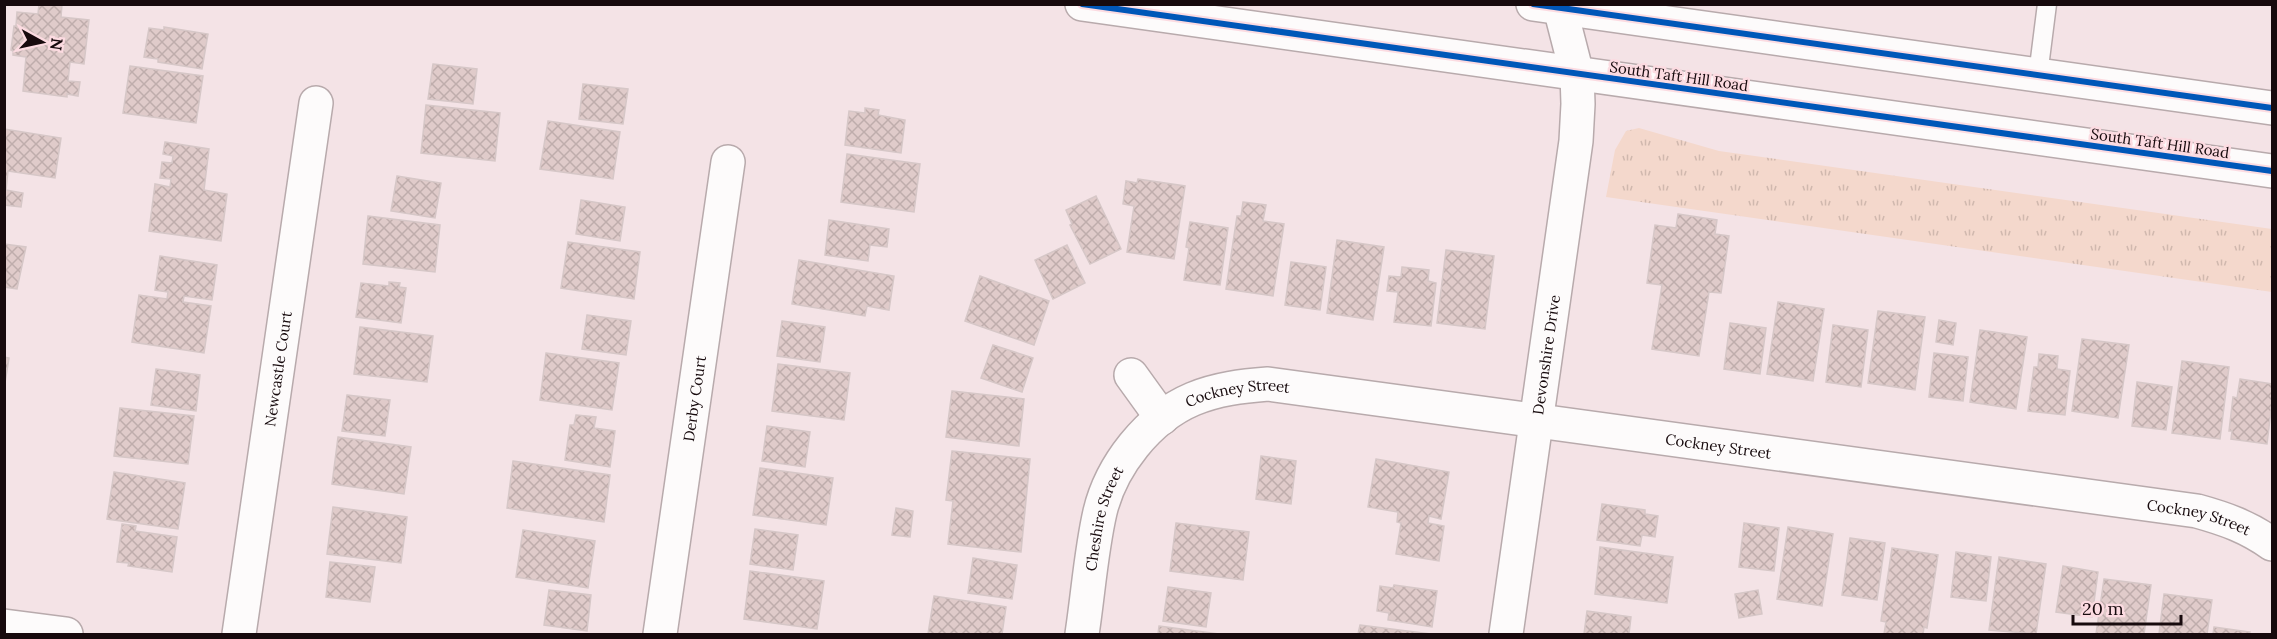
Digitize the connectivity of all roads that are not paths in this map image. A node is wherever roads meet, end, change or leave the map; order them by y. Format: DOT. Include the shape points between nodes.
graph roads {
  1 [pos="1082,4"];
  2 [pos="2047,4"];
  3 [pos="1550,6"];
  4 [pos="1577,74"];
  5 [pos="2038,75"];
  6 [pos="316,103"];
  7 [pos="2272,108"];
  8 [pos="728,162"];
  9 [pos="2272,171"];
  10 [pos="1131,375"];
  11 [pos="1162,418"];
  12 [pos="1537,420"];
  13 [pos="2272,544"];
  14 [pos="4,626"];
  15 [pos="66,634"];
  16 [pos="239,634"];
  17 [pos="660,634"];
  18 [pos="1082,634"];
  19 [pos="1506,634"];
  1 -- 4 [label="street, South Taft Hill Road"];
  2 -- 5 [label="lane"];
  3 -- 4 [label="street, Devonshire Drive"];
  3 -- 5 [label="street"];
  4 -- 9 [label="street, South Taft Hill Road"];
  4 -- 12 [label="street, Devonshire Drive" via="1576,141"];
  5 -- 7 [label="street"];
  6 -- 16 [label="street, Newcastle Court"];
  8 -- 17 [label="street, Derby Court"];
  10 -- 11 [label="street"];
  11 -- 12 [label="street, Cockney Street" via="1191,400 1233,387 1268,384"];
  11 -- 18 [label="street, Cheshire Street" via="1131,449 1112,479 1100,512"];
  12 -- 13 [label="street, Cockney Street" via="2197,511 2230,520"];
  12 -- 19 [label="street, Devonshire Drive"];
  14 -- 15 [label="street"];
}
